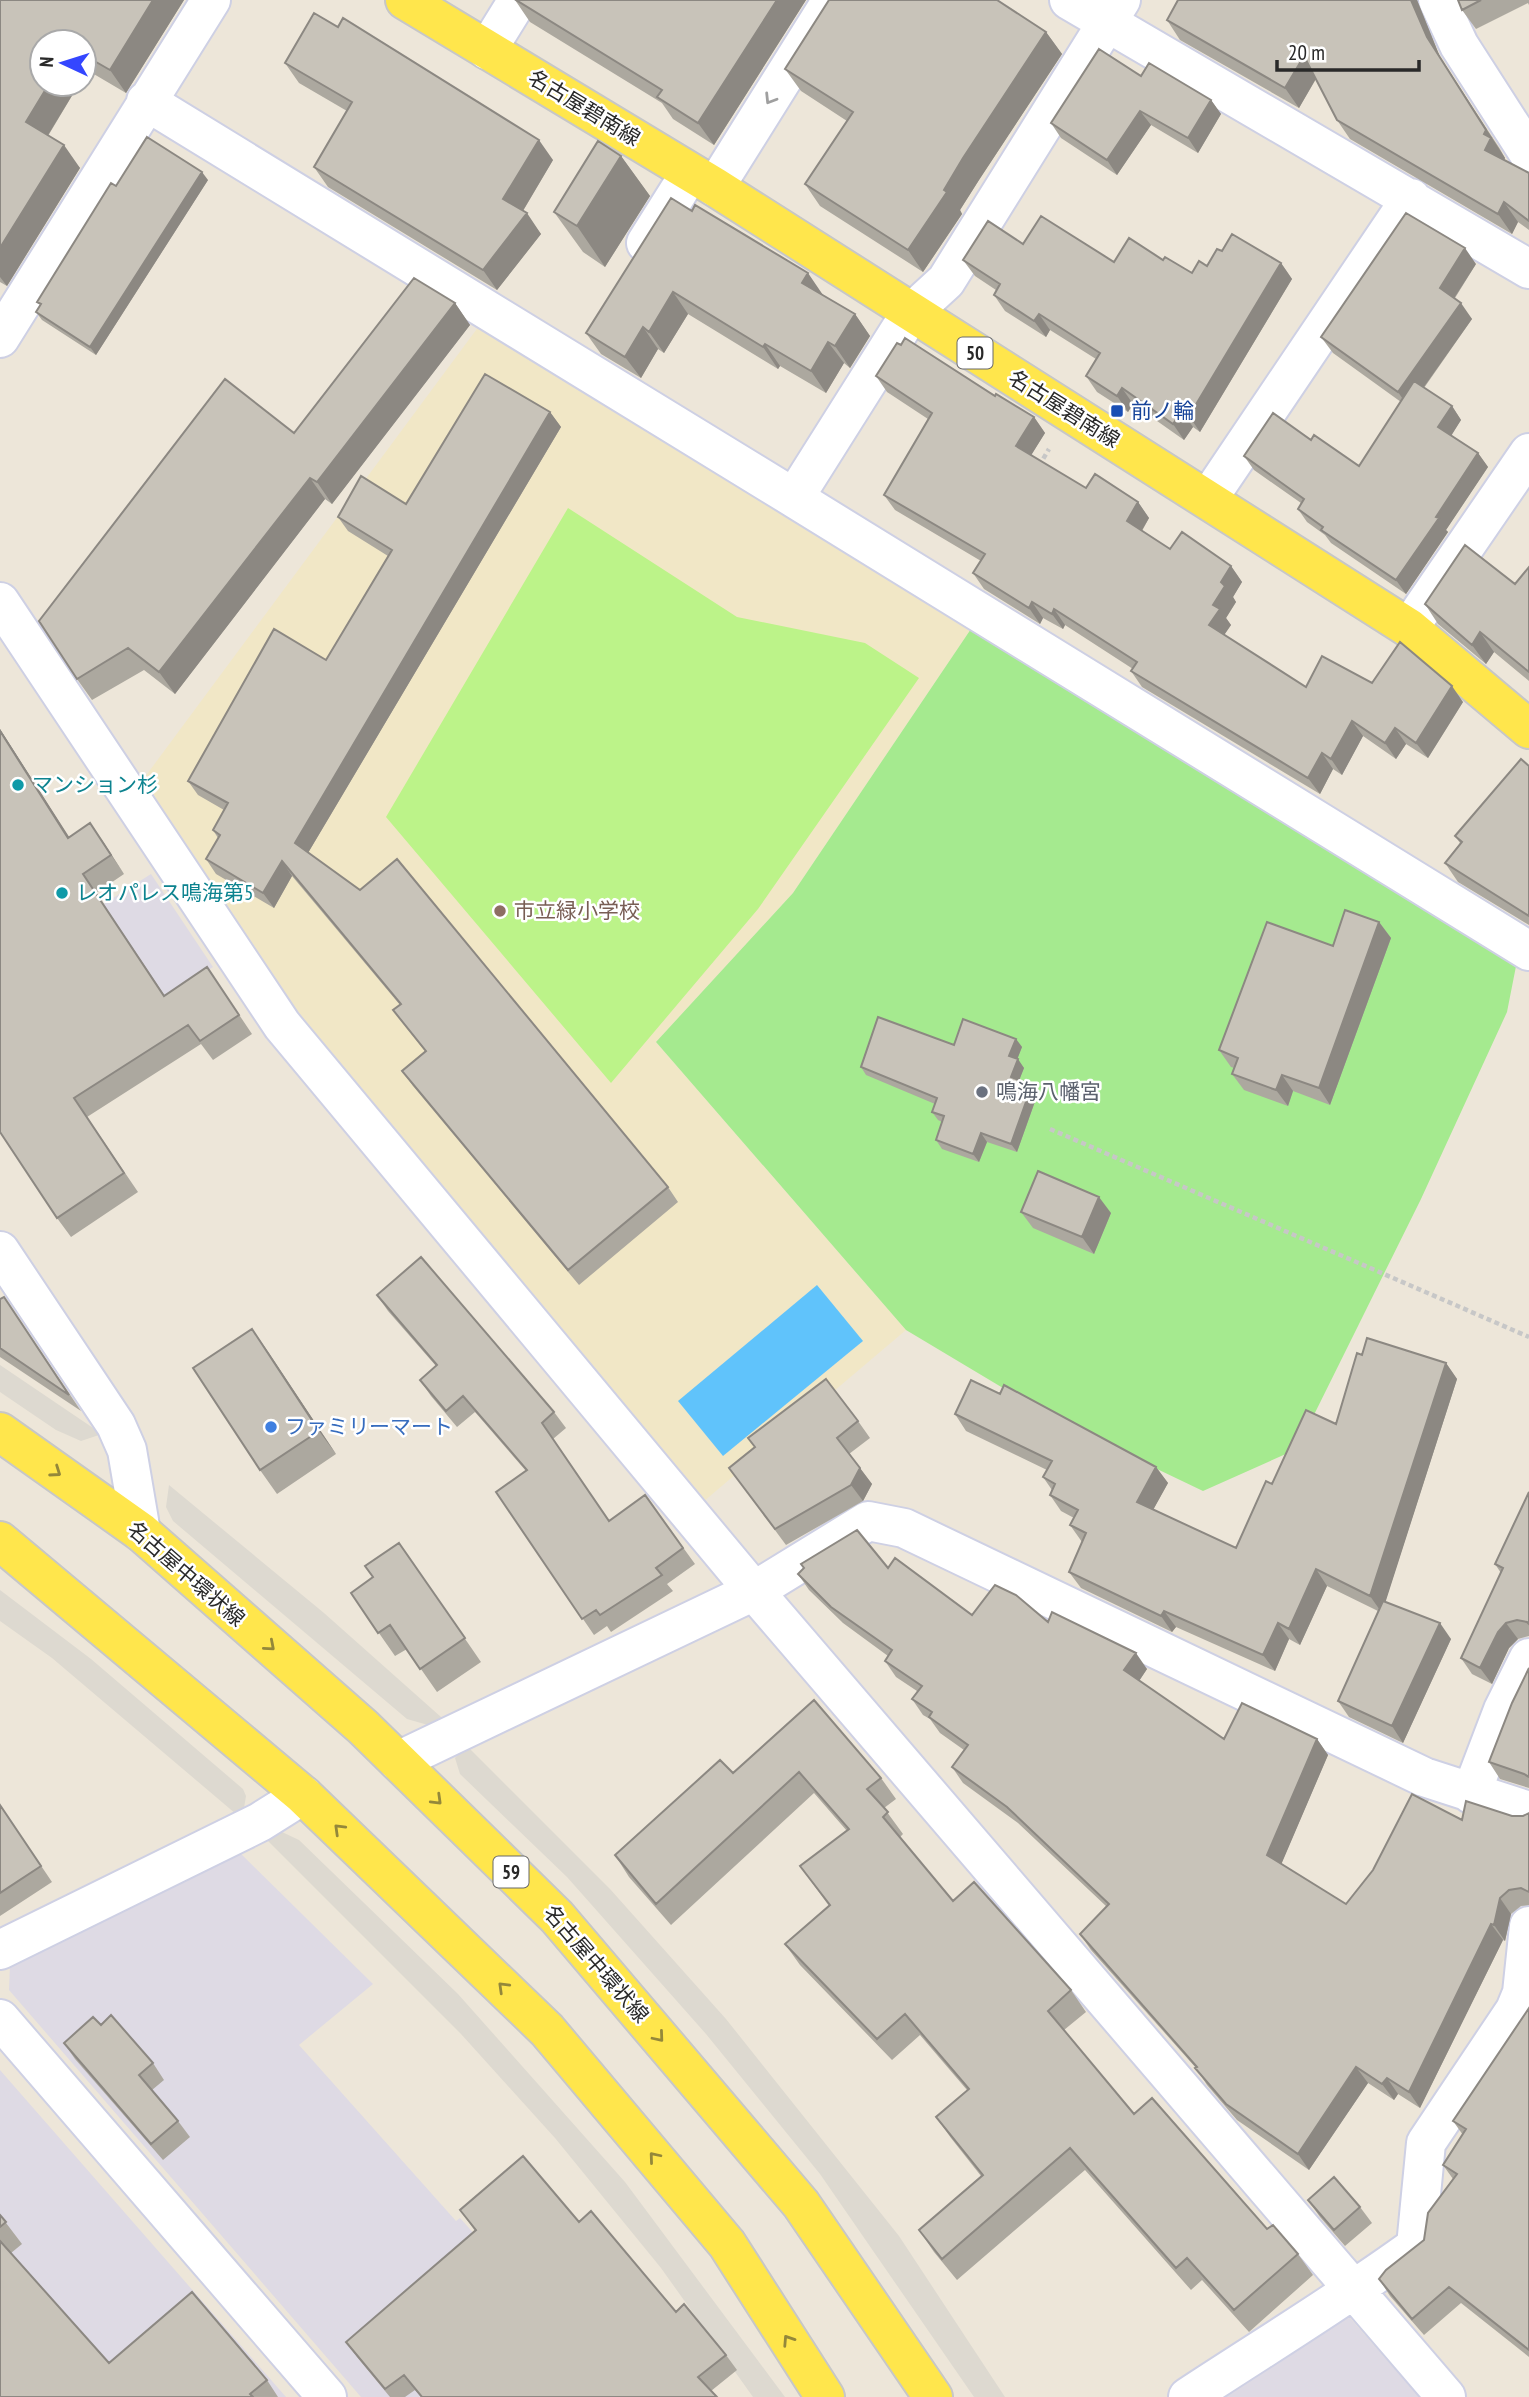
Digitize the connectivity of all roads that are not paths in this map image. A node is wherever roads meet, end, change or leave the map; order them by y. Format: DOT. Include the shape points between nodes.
graph roads {
  1 [pos="211,0"];
  2 [pos="405,0"];
  3 [pos="518,0"];
  4 [pos="832,0"];
  5 [pos="1069,0"];
  6 [pos="1438,0"];
  7 [pos="1114,11"];
  8 [pos="486,50"];
  9 [pos="146,101"];
  10 [pos="1529,155"];
  11 [pos="702,180"];
  12 [pos="1411,198"];
  13 [pos="1529,269"];
  14 [pos="624,278"];
  15 [pos="910,314"];
  16 [pos="0,338"];
  17 [pos="1529,453"];
  18 [pos="793,498"];
  19 [pos="1208,499"];
  20 [pos="0,602"];
  21 [pos="1409,628"];
  22 [pos="1529,729"];
  23 [pos="1529,951"];
  24 [pos="0,1251"];
  25 [pos="0,1432"];
  26 [pos="141,1532"];
  27 [pos="0,1541"];
  28 [pos="754,1591"];
  29 [pos="1529,1658"];
  30 [pos="398,1761"];
  31 [pos="1471,1794"];
  32 [pos="303,1795"];
  33 [pos="1529,1811"];
  34 [pos="1529,1926"];
  35 [pos="0,1950"];
  36 [pos="0,2019"];
  37 [pos="1354,2291"];
  38 [pos="327,2397"];
  39 [pos="825,2397"];
  40 [pos="933,2397"];
  41 [pos="1188,2397"];
  42 [pos="1446,2397"];
  1 -- 9 [label="street"];
  2 -- 8 [label="main road, 名古屋碧南線 / 50"];
  3 -- 8 [label="street"];
  4 -- 11 [label="street, one-way"];
  5 -- 7 [label="street"];
  6 -- 10 [label="street" via="1459,45"];
  7 -- 12 [label="street"];
  7 -- 15 [label="street" via="946,281"];
  8 -- 11 [label="main road, 名古屋碧南線 / 50"];
  9 -- 16 [label="street"];
  9 -- 18 [label="street" via="579,349"];
  11 -- 14 [label="street"];
  11 -- 15 [label="main road, 名古屋碧南線 / 50"];
  12 -- 13 [label="street"];
  12 -- 19 [label="street"];
  15 -- 18 [label="street"];
  15 -- 19 [label="main road, 名古屋碧南線 / 50"];
  17 -- 21 [label="street"];
  18 -- 23 [label="street"];
  19 -- 21 [label="main road, 名古屋碧南線 / 50"];
  20 -- 28 [label="street" via="282,1025"];
  21 -- 22 [label="main road, 名古屋碧南線 / 50"];
  24 -- 26 [label="street" via="116,1426 127,1450"];
  25 -- 26 [label="main road, 名古屋中環状線 / 59, one-way"];
  26 -- 30 [label="main road, 名古屋中環状線 / 59, one-way"];
  27 -- 32 [label="main road"];
  28 -- 30 [label="street"];
  28 -- 31 [label="street" via="868,1521 904,1528 1424,1777"];
  28 -- 37 [label="street"];
  29 -- 31 [label="street" via="1503,1710"];
  30 -- 40 [label="main road, 名古屋中環状線 / 59, one-way" via="557,1917 801,2204"];
  31 -- 33 [label="street"];
  32 -- 35 [label="street" via="260,1822"];
  39 -- 32 [label="main road, one-way" via="727,2244 547,2030"];
  34 -- 37 [label="street" via="1516,2010 1426,2143 1416,2246"];
  36 -- 38 [label="street"];
  37 -- 41 [label="street"];
  37 -- 42 [label="street"];
}
